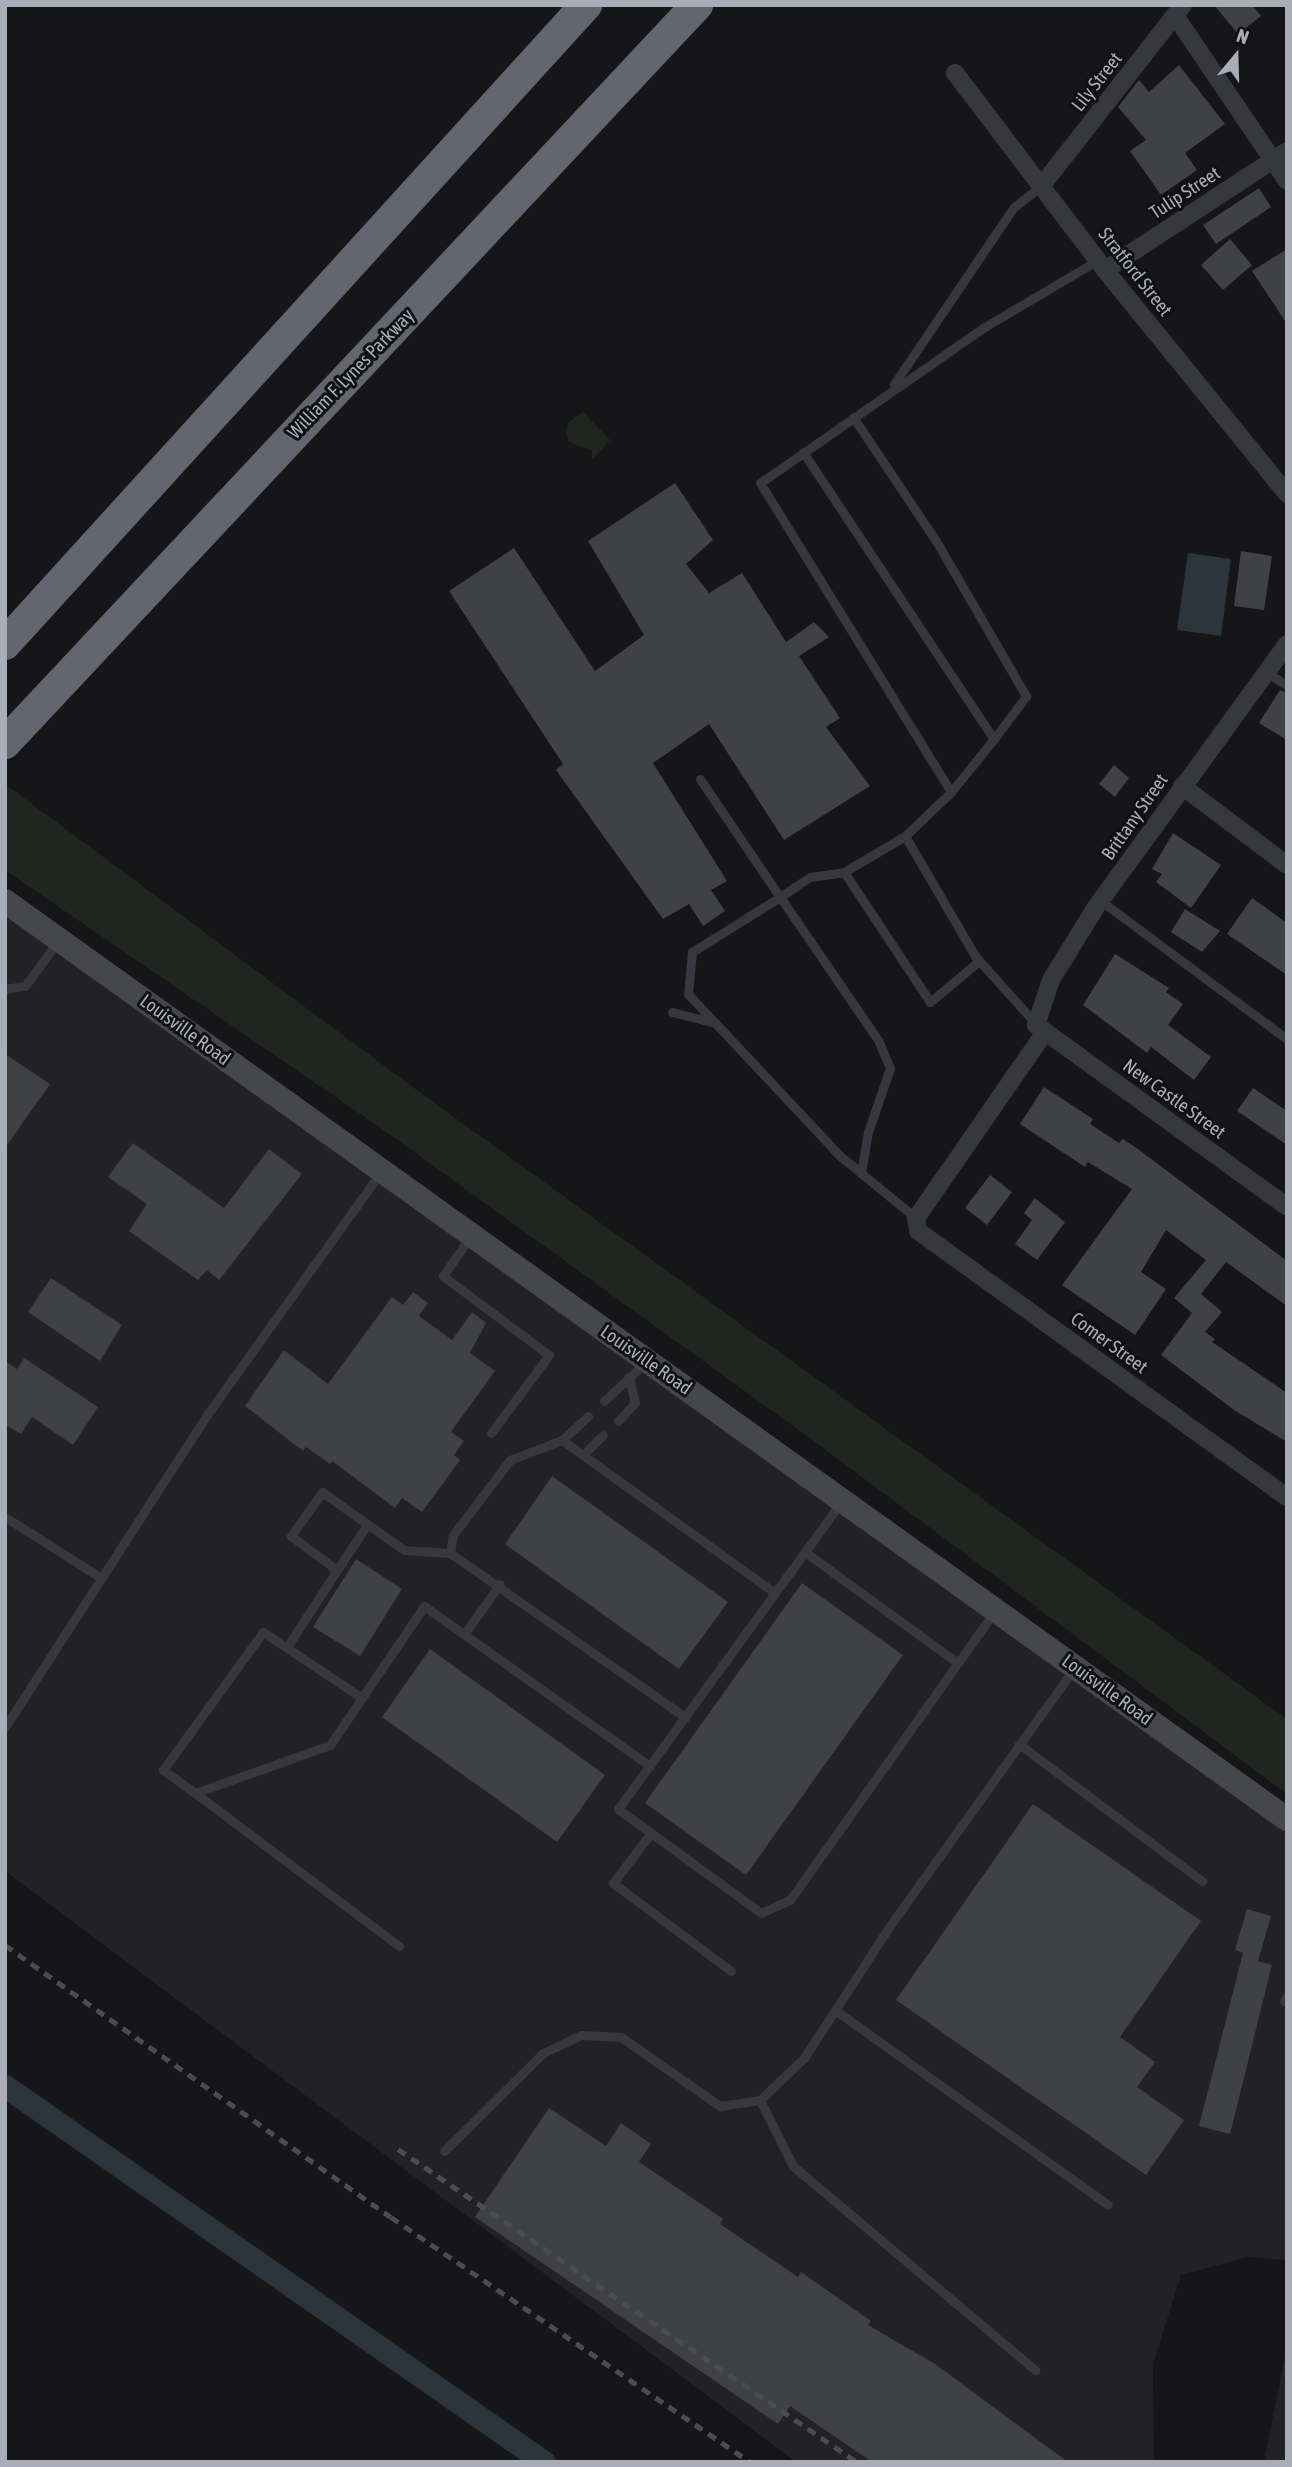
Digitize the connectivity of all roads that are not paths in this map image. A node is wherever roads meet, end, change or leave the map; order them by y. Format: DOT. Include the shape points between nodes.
graph roads {
  1 [pos="586,5"];
  2 [pos="697,5"];
  3 [pos="722,5"];
  4 [pos="1180,11"];
  5 [pos="657,48"];
  6 [pos="955,73"];
  7 [pos="1280,156"];
  8 [pos="1287,181"];
  9 [pos="1043,184"];
  10 [pos="1102,265"];
  11 [pos="890,390"];
  12 [pos="853,417"];
  13 [pos="803,452"];
  14 [pos="1287,494"];
  15 [pos="5,644"];
  16 [pos="1287,644"];
  17 [pos="1268,673"];
  18 [pos="1287,686"];
  19 [pos="994,739"];
  20 [pos="5,743"];
  21 [pos="699,779"];
  22 [pos="1182,786"];
  23 [pos="951,792"];
  24 [pos="905,836"];
  25 [pos="1287,865"];
  26 [pos="844,872"];
  27 [pos="780,897"];
  28 [pos="5,901"];
  29 [pos="1101,901"];
  30 [pos="59,939"];
  31 [pos="979,961"];
  32 [pos="5,989"];
  33 [pos="671,1012"];
  34 [pos="716,1023"];
  35 [pos="1041,1028"];
  36 [pos="1287,1039"];
  37 [pos="381,1172"];
  38 [pos="861,1173"];
  39 [pos="1287,1207"];
  40 [pos="916,1218"];
  41 [pos="471,1236"];
  42 [pos="638,1369"];
  43 [pos="604,1401"];
  44 [pos="588,1416"];
  45 [pos="618,1421"];
  46 [pos="491,1433"];
  47 [pos="603,1435"];
  48 [pos="562,1440"];
  49 [pos="583,1455"];
  50 [pos="1287,1497"];
  51 [pos="842,1500"];
  52 [pos="5,1517"];
  53 [pos="367,1525"];
  54 [pos="805,1552"];
  55 [pos="450,1553"];
  56 [pos="337,1570"];
  57 [pos="100,1577"];
  58 [pos="500,1584"];
  59 [pos="775,1593"];
  60 [pos="995,1610"];
  61 [pos="466,1633"];
  62 [pos="287,1647"];
  63 [pos="958,1663"];
  64 [pos="1075,1668"];
  65 [pos="362,1698"];
  66 [pos="685,1717"];
  67 [pos="5,1727"];
  68 [pos="1019,1744"];
  69 [pos="650,1766"];
  70 [pos="195,1793"];
  71 [pos="1287,1819"];
  72 [pos="652,1833"];
  73 [pos="1202,1881"];
  74 [pos="399,1946"];
  75 [pos="732,1971"];
  76 [pos="835,2010"];
  77 [pos="760,2100"];
  78 [pos="444,2151"];
  79 [pos="1108,2205"];
  80 [pos="1035,2370"];
  1 -- 15 [label="highway"];
  2 -- 5 [label="highway, William F. Lynes Parkway"];
  3 -- 5 [label="highway"];
  4 -- 7 [label="street"];
  4 -- 9 [label="street, Lily Street"];
  5 -- 20 [label="highway, William F. Lynes Parkway"];
  6 -- 9 [label="street, Stratford Street"];
  7 -- 8 [label="street"];
  7 -- 10 [label="street, Tulip Street"];
  9 -- 10 [label="street, Stratford Street"];
  9 -- 11 [label="lane" via="1013,208"];
  10 -- 11 [label="lane"];
  10 -- 14 [label="street, Stratford Street"];
  11 -- 12 [label="lane"];
  12 -- 13 [label="lane"];
  12 -- 19 [label="lane" via="936,541 1026,696"];
  13 -- 19 [label="lane"];
  13 -- 23 [label="lane" via="760,483"];
  16 -- 17 [label="street, Brittany Street"];
  17 -- 18 [label="lane"];
  17 -- 22 [label="street, Brittany Street"];
  19 -- 23 [label="lane"];
  21 -- 27 [label="lane"];
  22 -- 25 [label="street"];
  22 -- 29 [label="street, Brittany Street"];
  23 -- 24 [label="lane"];
  24 -- 26 [label="lane"];
  24 -- 31 [label="lane"];
  26 -- 27 [label="lane" via="810,877"];
  26 -- 31 [label="lane" via="930,1002"];
  27 -- 34 [label="lane" via="692,951 688,994"];
  27 -- 38 [label="lane" via="878,1040 890,1068 868,1132"];
  28 -- 30 [label="main road, Louisville Road"];
  29 -- 35 [label="street, Brittany Street" via="1051,980"];
  29 -- 36 [label="lane"];
  30 -- 32 [label="lane" via="25,986"];
  30 -- 37 [label="main road, Louisville Road"];
  31 -- 35 [label="lane"];
  33 -- 34 [label="lane"];
  34 -- 38 [label="lane"];
  35 -- 39 [label="street, New Castle Street"];
  35 -- 40 [label="street, Brittany Street"];
  37 -- 41 [label="main road, Louisville Road"];
  37 -- 57 [label="lane" via="209,1412"];
  38 -- 40 [label="lane"];
  40 -- 50 [label="street, Comer Street" via="918,1231"];
  41 -- 42 [label="main road, Louisville Road"];
  41 -- 46 [label="lane" via="443,1276 549,1355"];
  42 -- 43 [label="lane"];
  42 -- 45 [label="lane" via="635,1404"];
  42 -- 51 [label="main road, Louisville Road"];
  44 -- 48 [label="lane"];
  47 -- 49 [label="lane"];
  48 -- 49 [label="lane"];
  48 -- 55 [label="lane" via="510,1460 453,1535"];
  49 -- 59 [label="lane"];
  51 -- 54 [label="lane"];
  51 -- 60 [label="main road, Louisville Road"];
  52 -- 57 [label="lane"];
  53 -- 55 [label="lane" via="404,1550"];
  53 -- 56 [label="lane"];
  53 -- 56 [label="lane" via="322,1492 291,1536"];
  54 -- 59 [label="lane"];
  54 -- 63 [label="lane"];
  55 -- 58 [label="lane"];
  56 -- 62 [label="lane"];
  57 -- 67 [label="lane"];
  58 -- 61 [label="lane"];
  58 -- 66 [label="lane"];
  59 -- 66 [label="lane"];
  60 -- 63 [label="lane"];
  60 -- 64 [label="main road, Louisville Road"];
  61 -- 65 [label="lane" via="424,1606"];
  61 -- 69 [label="lane"];
  62 -- 65 [label="lane"];
  62 -- 70 [label="lane" via="263,1632 163,1770"];
  63 -- 72 [label="lane" via="790,1900 761,1913"];
  64 -- 68 [label="lane"];
  64 -- 71 [label="main road, Louisville Road"];
  65 -- 70 [label="lane" via="330,1745"];
  66 -- 69 [label="lane"];
  68 -- 73 [label="lane"];
  68 -- 76 [label="lane"];
  69 -- 72 [label="lane" via="618,1809"];
  70 -- 74 [label="lane"];
  72 -- 75 [label="lane" via="613,1883"];
  76 -- 77 [label="lane" via="804,2058"];
  76 -- 79 [label="lane"];
  77 -- 78 [label="lane" via="720,2106 621,2037 581,2035 543,2053"];
  77 -- 80 [label="lane" via="793,2166"];
}
